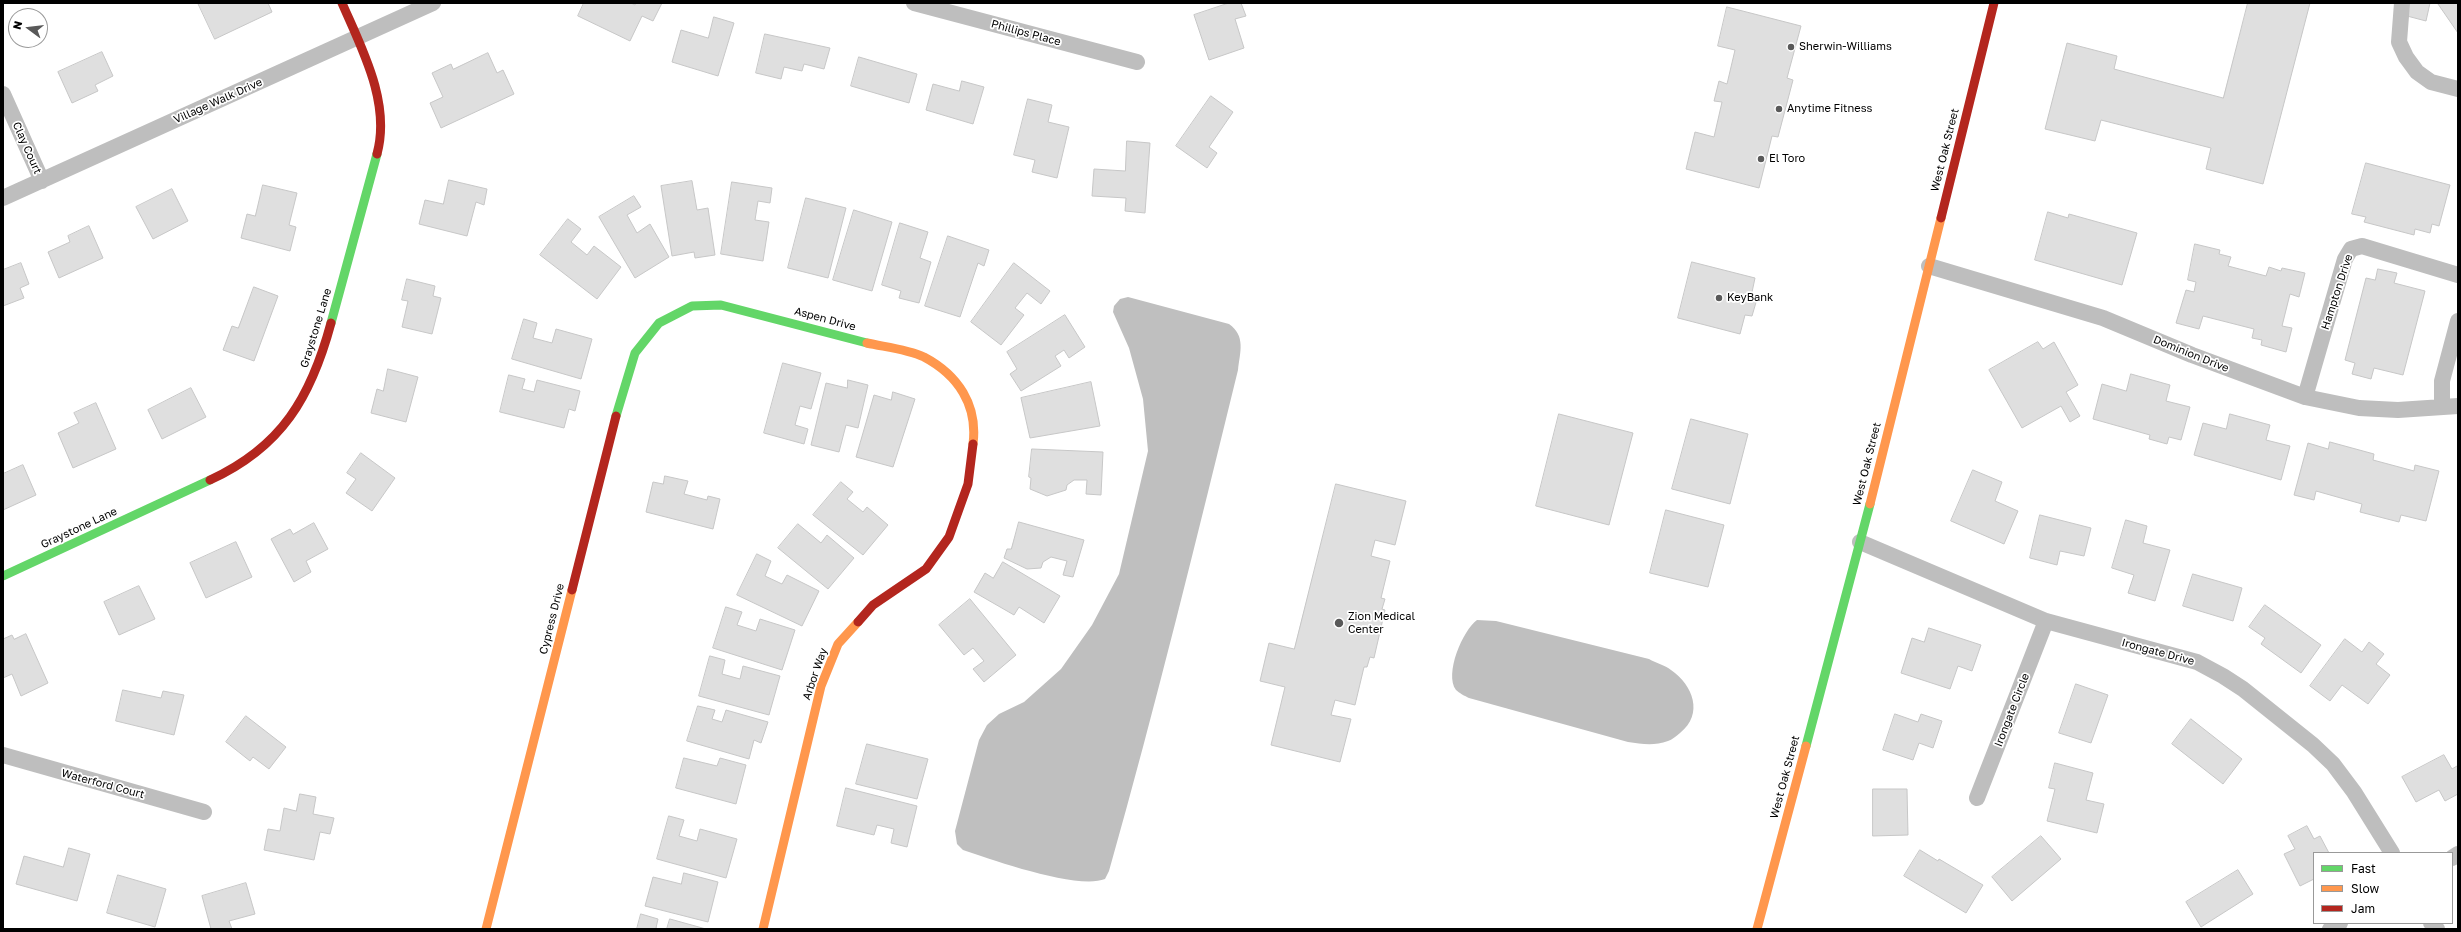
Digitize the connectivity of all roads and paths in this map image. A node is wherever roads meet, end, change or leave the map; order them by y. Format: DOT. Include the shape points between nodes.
graph roads {
  1 [pos="342,3"];
  2 [pos="433,3"];
  3 [pos="914,3"];
  4 [pos="1994,3"];
  5 [pos="2402,3"];
  6 [pos="358,37"];
  7 [pos="1137,62"];
  8 [pos="2458,89"];
  9 [pos="3,94"];
  10 [pos="42,181"];
  11 [pos="3,198"];
  12 [pos="1929,266"];
  13 [pos="2458,275"];
  14 [pos="2458,321"];
  15 [pos="659,323"];
  16 [pos="2305,397"];
  17 [pos="969,402"];
  18 [pos="2458,406"];
  19 [pos="2442,407"];
  20 [pos="1860,542"];
  21 [pos="3,576"];
  22 [pos="2046,621"];
  23 [pos="3,755"];
  24 [pos="1977,798"];
  25 [pos="204,812"];
  26 [pos="2391,852"];
  27 [pos="486,929"];
  28 [pos="763,929"];
  29 [pos="1757,929"];
  1 -- 6 [label="street, Graystone Lane"];
  2 -- 6 [label="street, Village Walk Drive"];
  3 -- 7 [label="street, Phillips Place"];
  4 -- 12 [label="street, West Oak Street"];
  5 -- 8 [label="street" via="2399,42 2406,57 2417,72 2431,82"];
  6 -- 10 [label="street, Village Walk Drive"];
  6 -- 21 [label="street, Graystone Lane" via="379,97 380,143 325,346 309,389 288,421 259,451 222,475"];
  9 -- 10 [label="street, Clay Court"];
  10 -- 11 [label="street, Village Walk Drive"];
  12 -- 16 [label="street, Dominion Drive" via="2104,318 2192,355"];
  12 -- 20 [label="street, West Oak Street"];
  13 -- 16 [label="street, Hampton Drive" via="2362,246 2351,249 2345,260"];
  14 -- 19 [label="street" via="2442,381"];
  15 -- 17 [label="street, Aspen Drive" via="692,306 721,305 923,357 957,381"];
  15 -- 27 [label="street, Cypress Drive" via="635,353 624,383"];
  16 -- 19 [label="street, Dominion Drive" via="2359,408 2398,410"];
  17 -- 28 [label="street, Arbor Way" via="975,428 968,484 949,536 926,569 873,605 838,644 824,679"];
  18 -- 19 [label="street, Dominion Drive"];
  20 -- 22 [label="street, Irongate Drive"];
  20 -- 29 [label="street, West Oak Street"];
  22 -- 24 [label="street, Irongate Circle"];
  22 -- 26 [label="street, Irongate Drive" via="2197,662 2243,689 2333,764 2354,792"];
  23 -- 25 [label="street, Waterford Court"];
}
